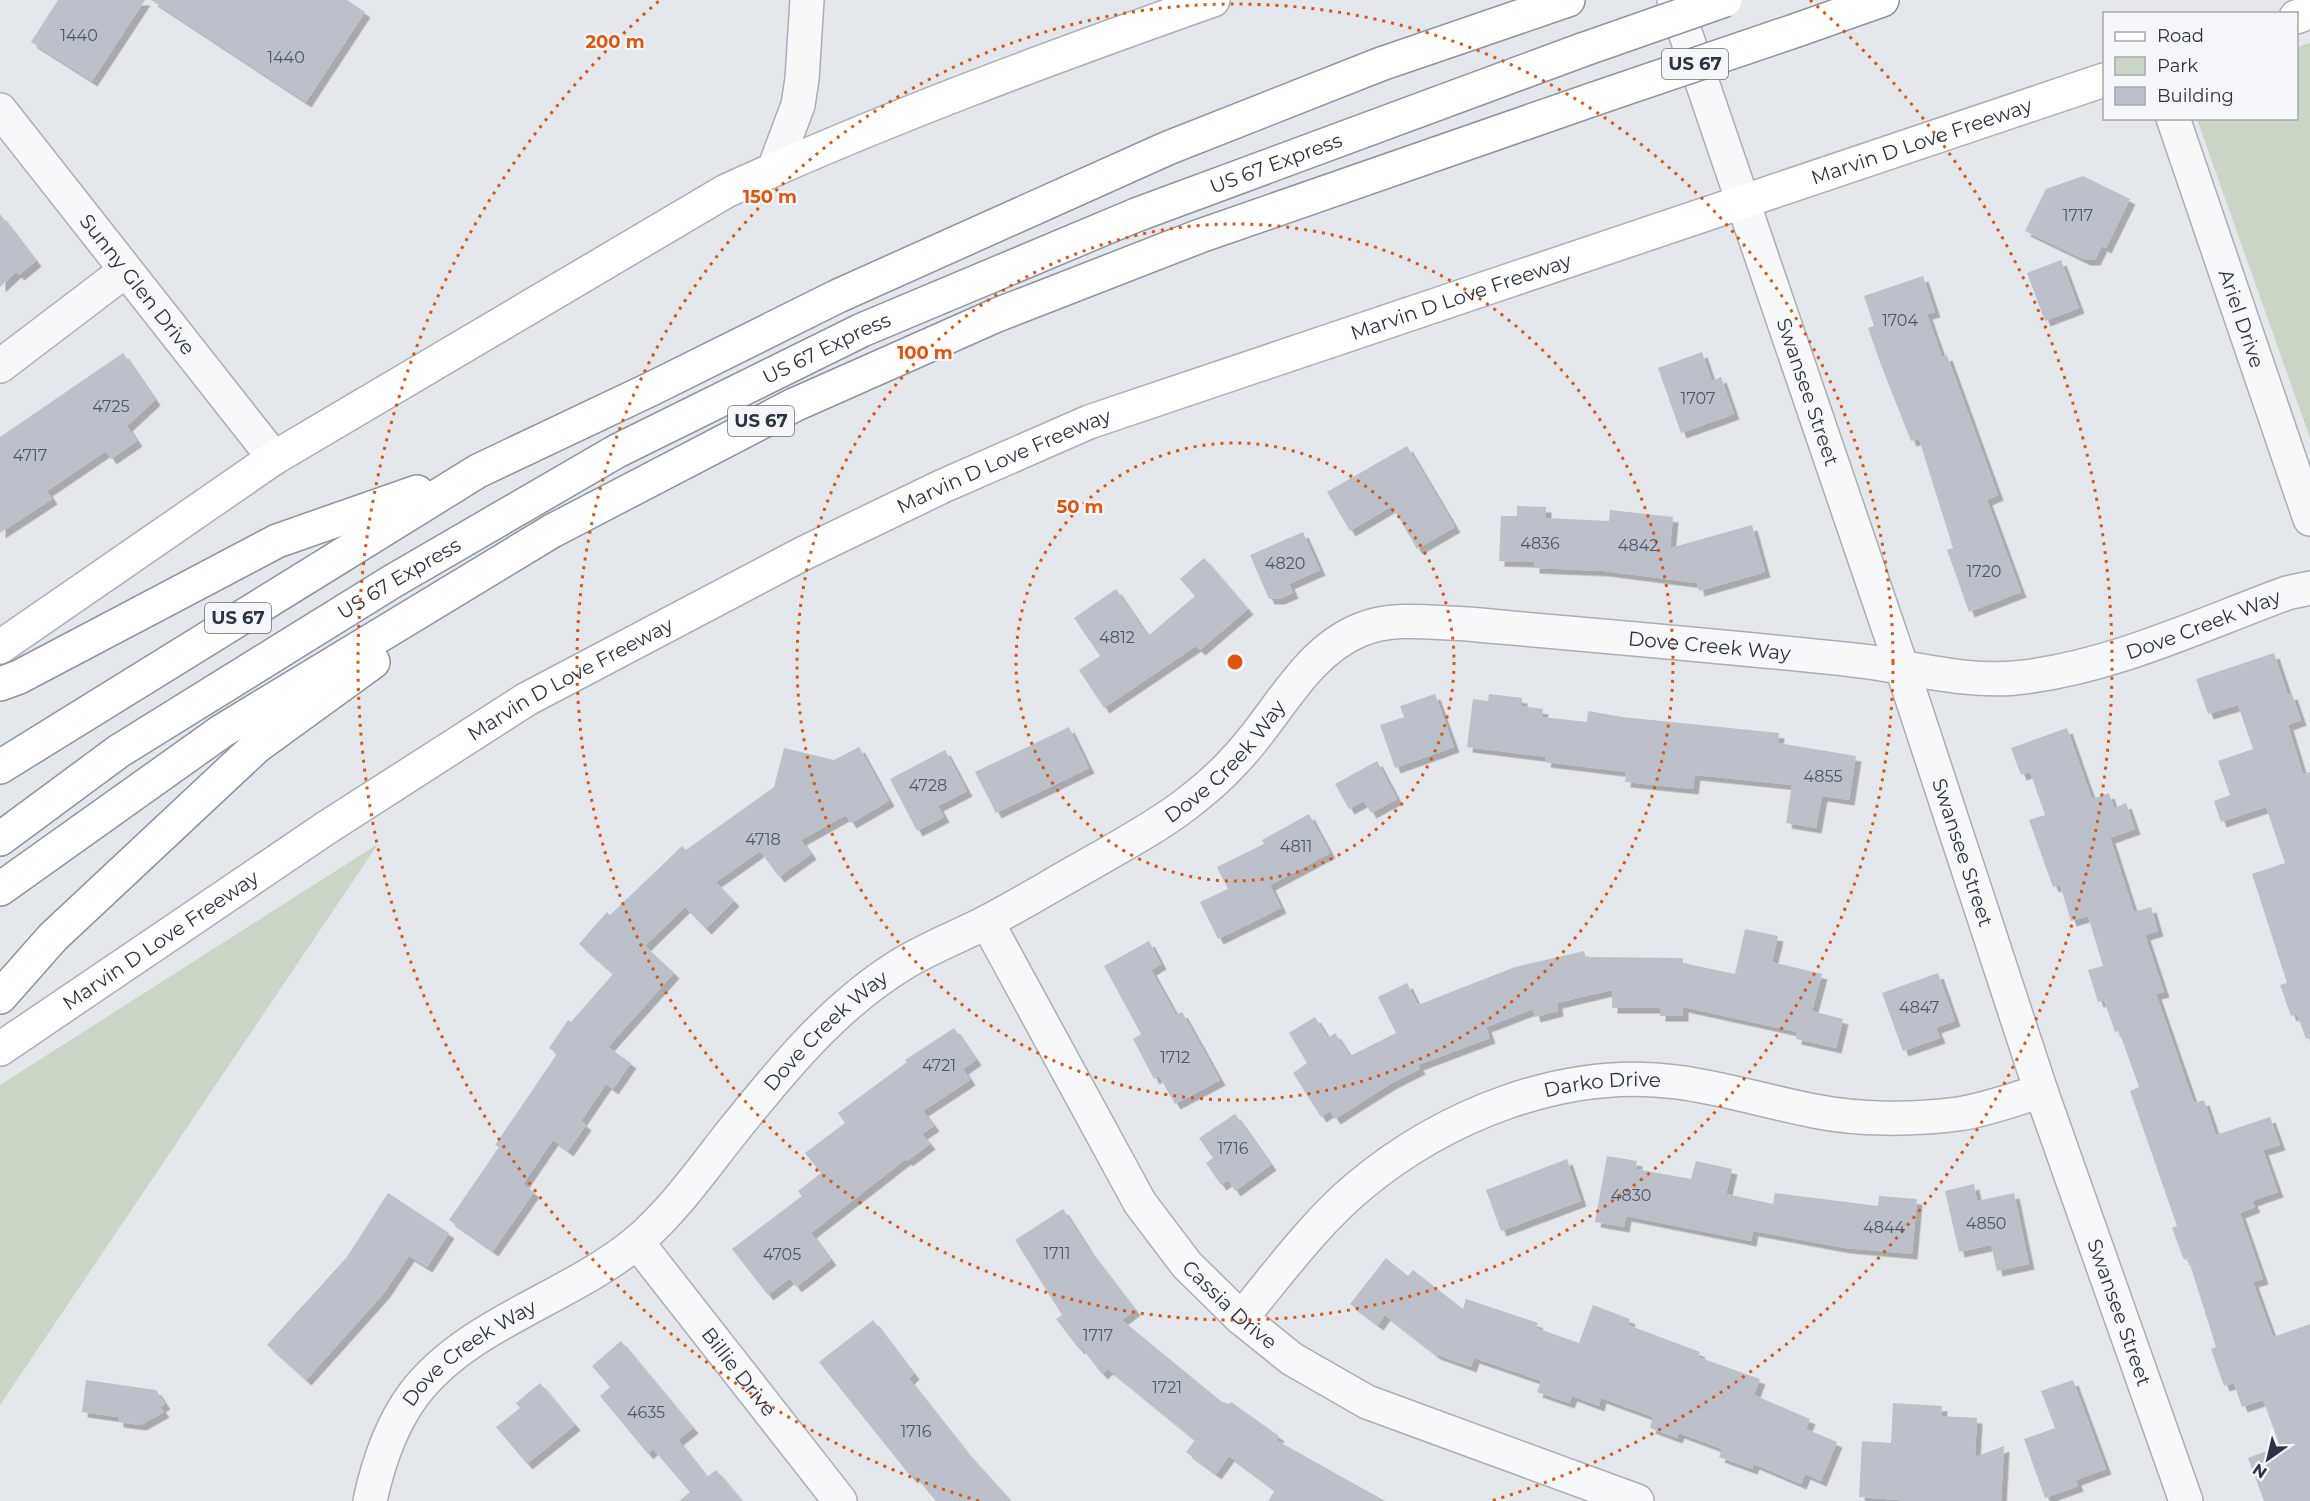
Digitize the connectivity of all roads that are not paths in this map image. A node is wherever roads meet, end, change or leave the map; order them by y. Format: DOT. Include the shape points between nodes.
graph roads {
  1 [pos="807,0"];
  2 [pos="1213,0"];
  3 [pos="1674,0"];
  4 [pos="1725,0"];
  5 [pos="1882,0"];
  6 [pos="1564,1"];
  7 [pos="2103,80"];
  8 [pos="0,110"];
  9 [pos="2174,120"];
  10 [pos="774,169"];
  11 [pos="1743,202"];
  12 [pos="125,271"];
  13 [pos="0,366"];
  14 [pos="274,458"];
  15 [pos="478,471"];
  16 [pos="2310,519"];
  17 [pos="552,531"];
  18 [pos="2310,588"];
  19 [pos="0,647"];
  20 [pos="1902,668"];
  21 [pos="0,684"];
  22 [pos="0,767"];
  23 [pos="0,839"];
  24 [pos="0,889"];
  25 [pos="987,922"];
  26 [pos="0,997"];
  27 [pos="0,1049"];
  28 [pos="2042,1091"];
  29 [pos="637,1242"];
  30 [pos="1241,1318"];
  31 [pos="370,1501"];
  32 [pos="840,1501"];
  33 [pos="1637,1501"];
  34 [pos="2186,1501"];
  1 -- 10 [label="street" via="798,105"];
  2 -- 10 [label="main road" via="1061,54"];
  3 -- 11 [label="street, Swansee Street"];
  4 -- 23 [label="main road, US 67 Express, bridge" via="1125,220 862,330 617,451 393,581 119,751"];
  5 -- 17 [label="main road, US 67, bridge" via="1200,236 997,315 794,405"];
  6 -- 15 [label="main road, US 67" via="1381,64 1168,148 838,296"];
  7 -- 11 [label="main road, Marvin D Love Freeway"];
  8 -- 12 [label="street, Sunny Glen Drive"];
  9 -- 16 [label="street, Ariel Drive"];
  10 -- 14 [label="main road" via="726,191"];
  11 -- 20 [label="street, Swansee Street"];
  11 -- 27 [label="main road, Marvin D Love Freeway" via="1089,422 804,553 527,699 326,828"];
  12 -- 13 [label="street"];
  12 -- 14 [label="street, Sunny Glen Drive"];
  14 -- 19 [label="main road"];
  15 -- 21 [label="main road" via="277,541"];
  15 -- 22 [label="main road, US 67"];
  17 -- 24 [label="main road, US 67" via="222,731"];
  17 -- 26 [label="main road" via="256,747 53,937"];
  18 -- 20 [label="street, Dove Creek Way" via="2057,671 2013,678 1952,676"];
  20 -- 25 [label="street, Dove Creek Way" via="1844,659 1468,624 1404,621 1359,630 1314,664 1235,761 1186,804 1140,835"];
  20 -- 28 [label="street, Swansee Street"];
  25 -- 29 [label="street, Dove Creek Way" via="904,963 826,1025 673,1206"];
  25 -- 30 [label="street, Cassia Drive" via="1140,1203 1187,1265"];
  28 -- 30 [label="street, Darko Drive" via="1960,1114 1883,1118 1816,1112 1676,1082 1618,1078 1545,1091 1465,1117 1405,1151 1332,1211"];
  28 -- 34 [label="street, Swansee Street"];
  29 -- 31 [label="street, Dove Creek Way" via="582,1280 479,1338 415,1392 391,1432"];
  29 -- 32 [label="street, Billie Drive"];
  30 -- 33 [label="street, Cassia Drive" via="1292,1359 1368,1402"];
}
